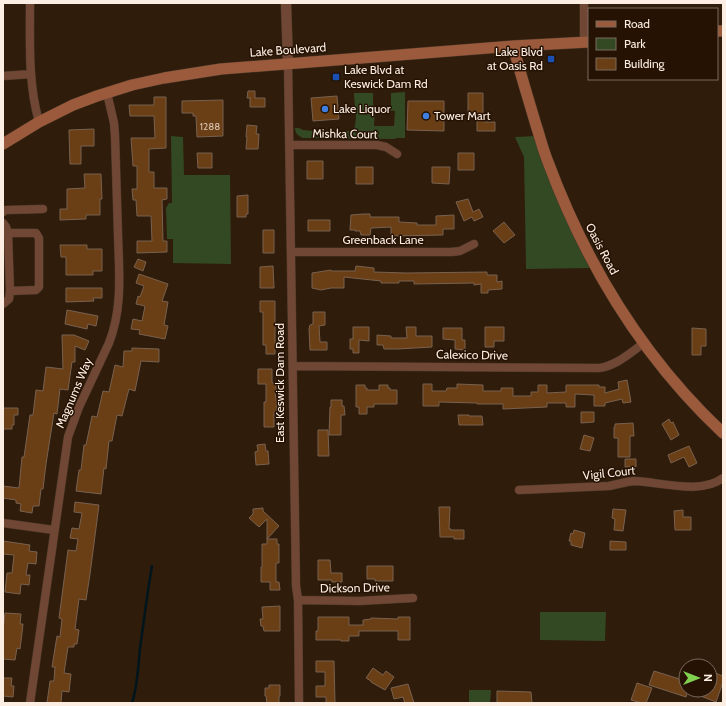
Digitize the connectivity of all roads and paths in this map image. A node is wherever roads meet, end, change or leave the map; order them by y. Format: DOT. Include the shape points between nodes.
graph roads {
  1 [pos="30,3"];
  2 [pos="286,3"];
  3 [pos="584,3"];
  4 [pos="586,42"];
  5 [pos="513,46"];
  6 [pos="288,63"];
  7 [pos="31,74"];
  8 [pos="3,76"];
  9 [pos="107,93"];
  10 [pos="39,122"];
  11 [pos="3,144"];
  12 [pos="290,145"];
  13 [pos="397,154"];
  14 [pos="43,209"];
  15 [pos="3,212"];
  16 [pos="3,223"];
  17 [pos="8,233"];
  18 [pos="474,244"];
  19 [pos="291,252"];
  20 [pos="10,291"];
  21 [pos="3,304"];
  22 [pos="644,343"];
  23 [pos="292,366"];
  24 [pos="723,433"];
  25 [pos="723,478"];
  26 [pos="519,490"];
  27 [pos="3,523"];
  28 [pos="54,530"];
  29 [pos="413,598"];
  30 [pos="298,600"];
  31 [pos="30,703"];
  32 [pos="299,703"];
  1 -- 7 [label="street"];
  2 -- 6 [label="street"];
  3 -- 4 [label="street"];
  4 -- 5 [label="main road, Lake Boulevard"];
  5 -- 6 [label="main road, Lake Boulevard"];
  5 -- 22 [label="main road, Oasis Road" via="548,161 572,220 610,293"];
  6 -- 9 [label="main road, Lake Boulevard" via="221,69 164,78"];
  6 -- 12 [label="street, East Keswick Dam Road"];
  7 -- 8 [label="street"];
  7 -- 10 [label="street"];
  9 -- 10 [label="main road, Lake Boulevard"];
  9 -- 28 [label="street, Magnums Way" via="116,136 120,287 118,314 109,343 70,430"];
  10 -- 11 [label="main road, Lake Boulevard"];
  12 -- 13 [label="street, Mishka Court" via="377,145"];
  12 -- 19 [label="street, East Keswick Dam Road"];
  14 -- 15 [label="street"];
  16 -- 17 [label="street"];
  17 -- 20 [label="street"];
  17 -- 20 [label="street" via="36,233 39,238 39,287 36,290"];
  18 -- 19 [label="street, Greenback Lane" via="460,251 451,252"];
  19 -- 23 [label="street, East Keswick Dam Road"];
  20 -- 21 [label="street" via="9,299"];
  22 -- 23 [label="street, Calexico Drive" via="614,364 599,368"];
  22 -- 24 [label="main road, Oasis Road" via="674,381"];
  23 -- 30 [label="street, East Keswick Dam Road"];
  25 -- 26 [label="street, Vigil Court" via="701,486 634,481 609,486"];
  27 -- 28 [label="street"];
  28 -- 31 [label="street, Magnums Way"];
  29 -- 30 [label="street, Dickson Drive" via="359,601"];
  30 -- 32 [label="street, East Keswick Dam Road"];
}
